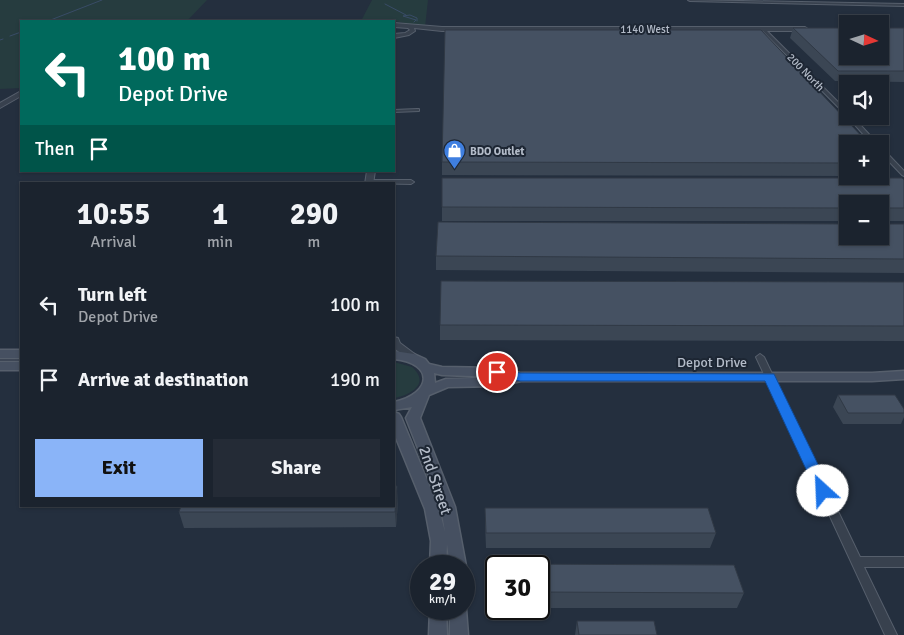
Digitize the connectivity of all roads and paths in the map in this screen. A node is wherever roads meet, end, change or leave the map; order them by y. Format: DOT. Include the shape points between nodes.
graph roads {
  1 [pos="690,0"];
  2 [pos="904,5"];
  3 [pos="395,25"];
  4 [pos="410,27"];
  5 [pos="442,29"];
  6 [pos="763,29"];
  7 [pos="812,29"];
  8 [pos="406,34"];
  9 [pos="395,36"];
  10 [pos="395,43"];
  11 [pos="20,94"];
  12 [pos="0,106"];
  13 [pos="839,107"];
  14 [pos="417,110"];
  15 [pos="395,111"];
  16 [pos="857,125"];
  17 [pos="866,135"];
  18 [pos="889,158"];
  19 [pos="904,174"];
  20 [pos="395,182"];
  21 [pos="411,182"];
  22 [pos="395,342"];
  23 [pos="0,354"];
  24 [pos="20,354"];
  25 [pos="395,355"];
  26 [pos="412,357"];
  27 [pos="760,357"];
  28 [pos="0,366"];
  29 [pos="20,366"];
  30 [pos="426,367"];
  31 [pos="904,375"];
  32 [pos="520,377"];
  33 [pos="769,377"];
  34 [pos="424,394"];
  35 [pos="395,406"];
  36 [pos="395,419"];
  37 [pos="438,555"];
  38 [pos="456,555"];
  39 [pos="857,562"];
  40 [pos="904,562"];
  41 [pos="438,620"];
  42 [pos="458,620"];
  43 [pos="438,635"];
  44 [pos="459,635"];
  45 [pos="891,635"];
  1 -- 2 [label="street"];
  3 -- 4 [label="street, 1140 West"];
  4 -- 5 [label="street, 1140 West"];
  4 -- 8 [label="street" via="413,30"];
  5 -- 6 [label="street, 1140 West"];
  5 -- 8 [label="street, 1140 West"];
  6 -- 7 [label="street, 1140 West"];
  6 -- 13 [label="street, 200 North"];
  8 -- 9 [label="street, 1140 West"];
  8 -- 10 [label="street"];
  11 -- 12 [label="street"];
  14 -- 15 [label="street"];
  16 -- 17 [label="street, 200 North"];
  18 -- 19 [label="street"];
  20 -- 21 [label="street"];
  22 -- 26 [label="street"];
  23 -- 24 [label="main road"];
  25 -- 26 [label="main road"];
  26 -- 30 [label="main road"];
  27 -- 33 [label="street"];
  28 -- 29 [label="main road"];
  30 -- 32 [label="main road, Depot Drive" via="442,371 497,372"];
  30 -- 34 [label="main road, 2nd Street" via="431,379"];
  31 -- 33 [label="main road, Depot Drive"];
  32 -- 33 [label="main road, Depot Drive"];
  32 -- 34 [label="main road, Depot Drive" via="499,382 446,383"];
  33 -- 39 [label="street"];
  34 -- 35 [label="main road, Depot Drive" via="413,402"];
  34 -- 38 [label="main road, 2nd Street" via="414,418 448,507"];
  36 -- 37 [label="main road, 2nd Street" via="432,509"];
  39 -- 40 [label="street"];
  39 -- 45 [label="street"];
  41 -- 43 [label="main road"];
  42 -- 44 [label="main road"];
}
